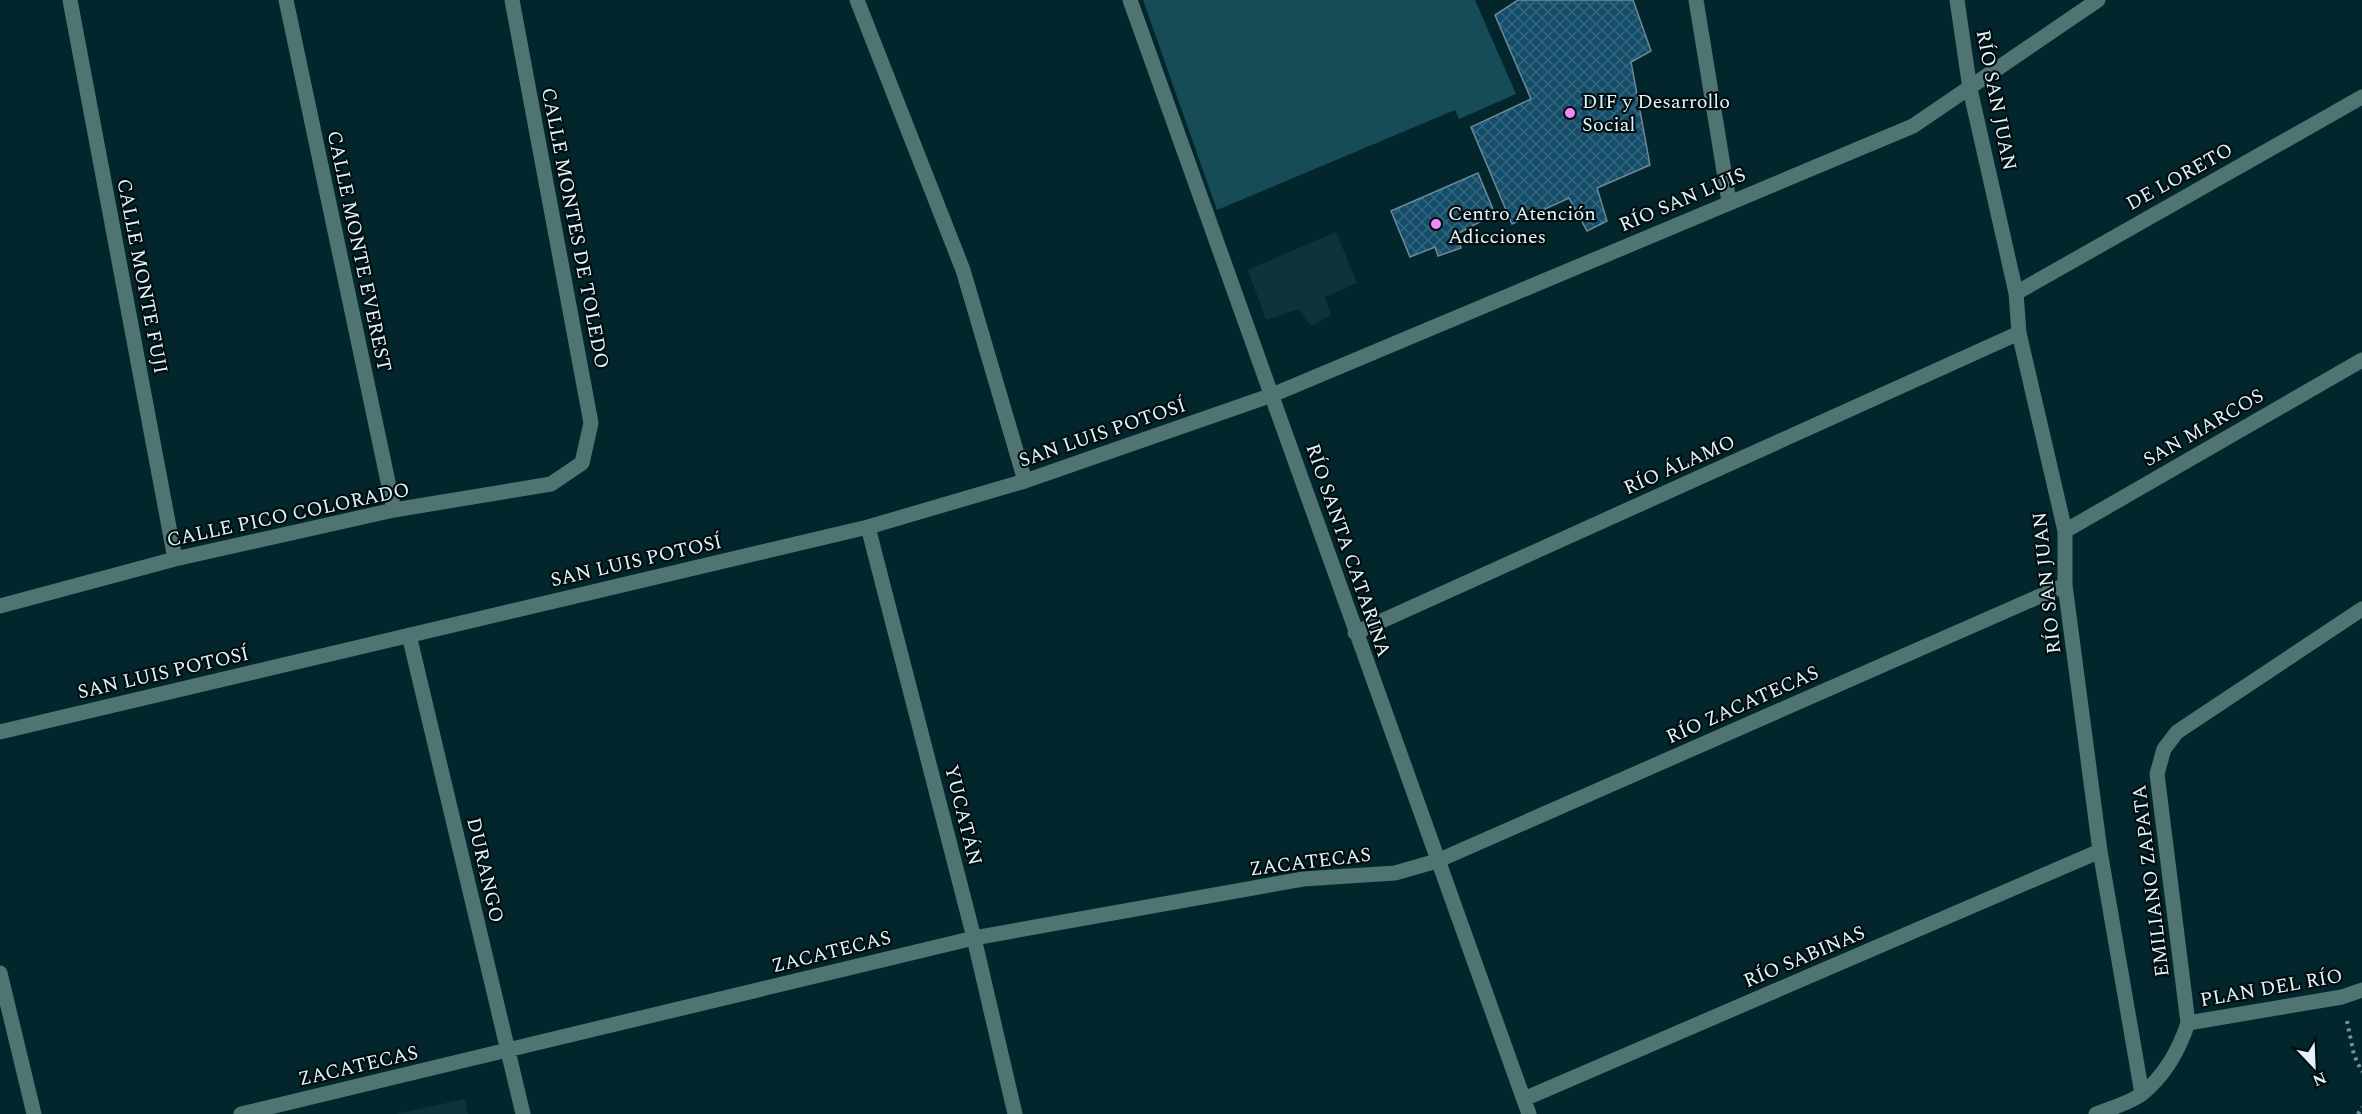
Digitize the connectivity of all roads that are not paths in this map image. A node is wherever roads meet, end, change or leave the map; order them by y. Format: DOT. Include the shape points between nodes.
graph roads {
  1 [pos="70,0"];
  2 [pos="286,0"];
  3 [pos="512,0"];
  4 [pos="857,0"];
  5 [pos="1130,0"];
  6 [pos="1696,0"];
  7 [pos="1957,0"];
  8 [pos="2098,0"];
  9 [pos="1970,89"];
  10 [pos="2362,97"];
  11 [pos="1729,202"];
  12 [pos="2016,292"];
  13 [pos="2019,333"];
  14 [pos="2362,360"];
  15 [pos="1272,395"];
  16 [pos="582,462"];
  17 [pos="1025,481"];
  18 [pos="394,510"];
  19 [pos="868,527"];
  20 [pos="2065,531"];
  21 [pos="175,560"];
  22 [pos="2065,585"];
  23 [pos="0,606"];
  24 [pos="2362,609"];
  25 [pos="1355,633"];
  26 [pos="409,635"];
  27 [pos="0,732"];
  28 [pos="2100,851"];
  29 [pos="1437,861"];
  30 [pos="974,938"];
  31 [pos="0,973"];
  32 [pos="2362,990"];
  33 [pos="2188,1023"];
  34 [pos="508,1051"];
  35 [pos="2142,1094"];
  36 [pos="1524,1099"];
  37 [pos="34,1114"];
  38 [pos="241,1114"];
  39 [pos="523,1114"];
  40 [pos="1015,1114"];
  41 [pos="1529,1114"];
  42 [pos="2096,1114"];
  1 -- 21 [label="street, CALLE MONTE FUJI"];
  2 -- 18 [label="street, CALLE MONTE EVEREST"];
  3 -- 16 [label="street, CALLE MONTES DE TOLEDO" via="591,423"];
  4 -- 17 [label="street" via="963,270"];
  5 -- 15 [label="street, RÍO SANTA CATARINA"];
  6 -- 11 [label="street"];
  7 -- 9 [label="street, RÍO SAN JUAN"];
  8 -- 9 [label="street, RÍO SAN LUIS"];
  9 -- 11 [label="street, RÍO SAN LUIS" via="1913,126"];
  9 -- 12 [label="street, RÍO SAN JUAN"];
  10 -- 12 [label="street, DE LORETO"];
  11 -- 15 [label="street, RÍO SAN LUIS"];
  12 -- 13 [label="street, RÍO SAN JUAN"];
  13 -- 20 [label="street, RÍO SAN JUAN"];
  13 -- 25 [label="street, RÍO ÁLAMO"];
  14 -- 20 [label="street, SAN MARCOS"];
  15 -- 17 [label="street, SAN LUIS POTOSÍ"];
  15 -- 25 [label="street, RÍO SANTA CATARINA"];
  16 -- 18 [label="street, CALLE PICO COLORADO" via="550,484"];
  17 -- 19 [label="street, SAN LUIS POTOSÍ"];
  18 -- 21 [label="street, CALLE PICO COLORADO"];
  19 -- 26 [label="street, SAN LUIS POTOSÍ"];
  19 -- 30 [label="street, YUCATÁN"];
  20 -- 22 [label="street, RÍO SAN JUAN"];
  21 -- 23 [label="street, CALLE PICO COLORADO"];
  22 -- 28 [label="street, RÍO SAN JUAN"];
  22 -- 29 [label="street, RÍO ZACATECAS"];
  24 -- 33 [label="street, EMILIANO ZAPATA" via="2177,732 2164,749 2157,774"];
  25 -- 29 [label="street, RÍO SANTA CATARINA"];
  26 -- 27 [label="street, SAN LUIS POTOSÍ"];
  26 -- 34 [label="street, DURANGO"];
  28 -- 35 [label="street, RÍO SAN JUAN"];
  28 -- 36 [label="street, RÍO SABINAS"];
  29 -- 30 [label="street, ZACATECAS" via="1395,873 1303,879"];
  29 -- 36 [label="street, RÍO SANTA CATARINA"];
  30 -- 34 [label="street, ZACATECAS"];
  30 -- 40 [label="street, YUCATÁN"];
  31 -- 37 [label="street"];
  32 -- 33 [label="street, PLAN DEL RÍO" via="2343,997"];
  33 -- 35 [label="street, EMILIANO ZAPATA" via="2180,1048"];
  34 -- 38 [label="street, ZACATECAS"];
  34 -- 39 [label="street, DURANGO"];
  35 -- 42 [label="street"];
  36 -- 41 [label="street, RÍO SANTA CATARINA"];
}
